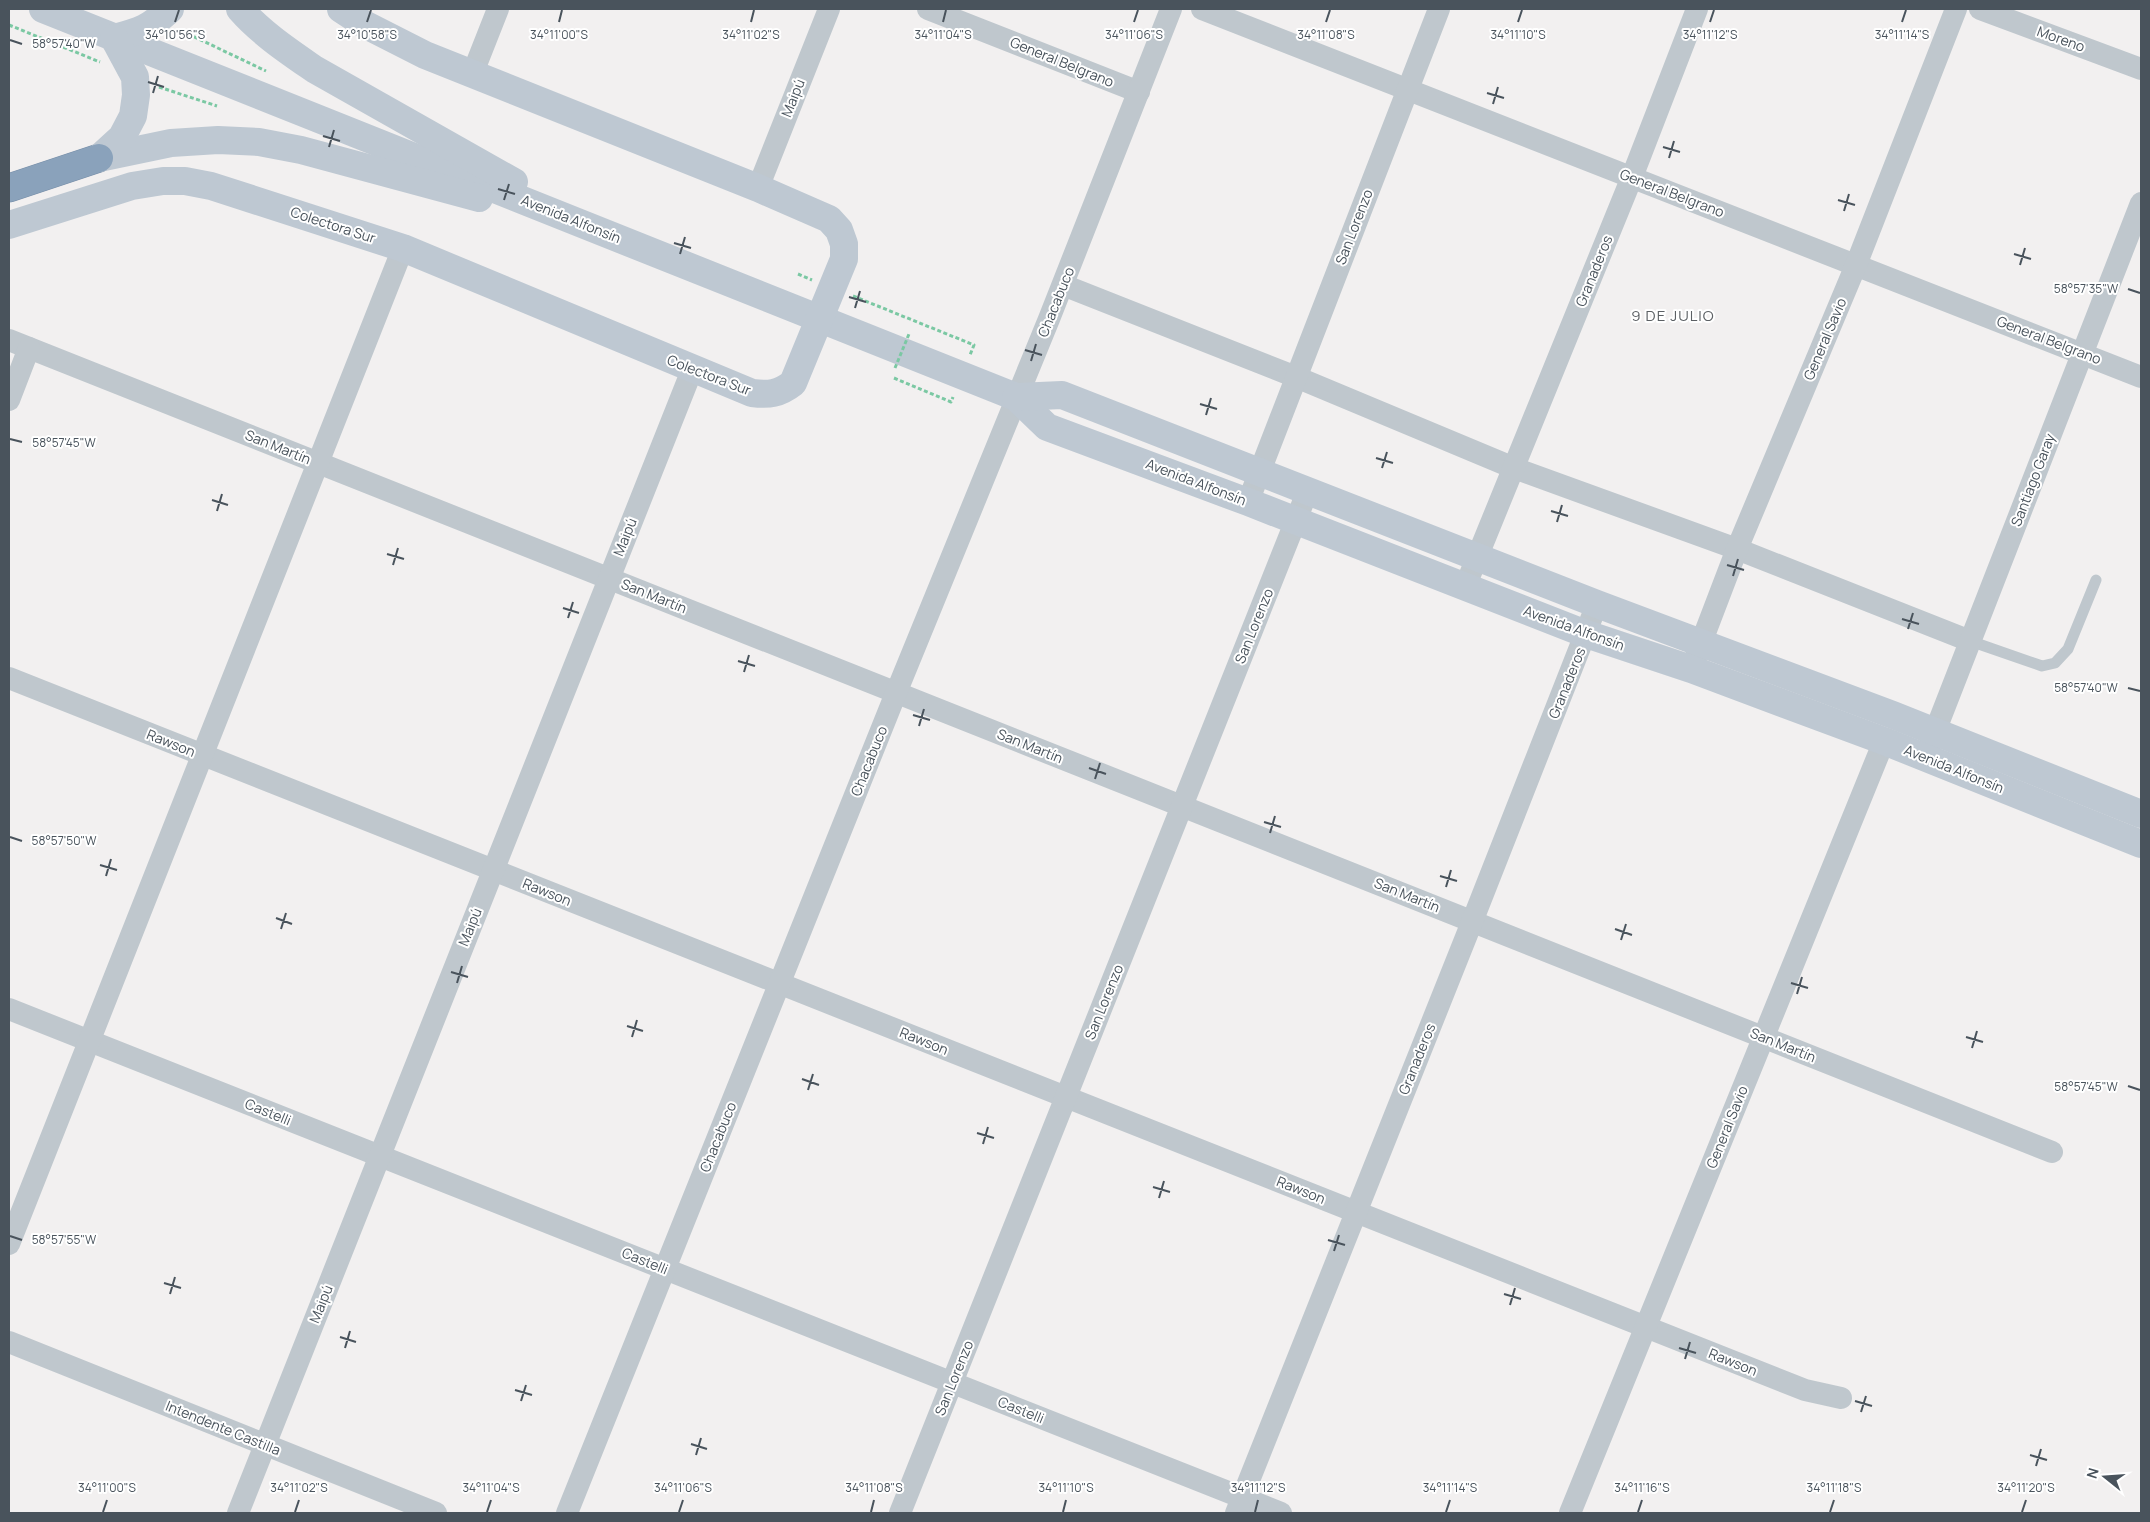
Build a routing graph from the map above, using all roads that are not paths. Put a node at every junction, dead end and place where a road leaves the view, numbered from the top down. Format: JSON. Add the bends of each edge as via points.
{"nodes":[{"id":1,"x":42,"y":9,"type":"edge"},
{"id":2,"x":170,"y":9,"type":"edge"},
{"id":3,"x":240,"y":9,"type":"edge"},
{"id":4,"x":341,"y":9,"type":"edge"},
{"id":5,"x":498,"y":9,"type":"edge"},
{"id":6,"x":829,"y":9,"type":"edge"},
{"id":7,"x":928,"y":9,"type":"edge"},
{"id":8,"x":1171,"y":9,"type":"edge"},
{"id":9,"x":1202,"y":9,"type":"edge"},
{"id":10,"x":1439,"y":9,"type":"edge"},
{"id":11,"x":1697,"y":9,"type":"edge"},
{"id":12,"x":1956,"y":9,"type":"edge"},
{"id":13,"x":1980,"y":9,"type":"edge"},
{"id":14,"x":114,"y":38,"type":"junction"},
{"id":15,"x":2141,"y":69,"type":"edge"},
{"id":16,"x":472,"y":75,"type":"junction"},
{"id":17,"x":1408,"y":89,"type":"junction"},
{"id":18,"x":1140,"y":92,"type":"junction"},
{"id":19,"x":99,"y":158,"type":"junction"},
{"id":20,"x":1632,"y":177,"type":"junction"},
{"id":21,"x":9,"y":188,"type":"edge"},
{"id":22,"x":758,"y":188,"type":"junction"},
{"id":23,"x":2141,"y":203,"type":"edge"},
{"id":24,"x":9,"y":225,"type":"edge"},
{"id":25,"x":596,"y":229,"type":"junction"},
{"id":26,"x":403,"y":248,"type":"junction"},
{"id":27,"x":1856,"y":265,"type":"junction"},
{"id":28,"x":1063,"y":285,"type":"junction"},
{"id":29,"x":821,"y":318,"type":"junction"},
{"id":30,"x":19,"y":344,"type":"edge"},
{"id":31,"x":2082,"y":354,"type":"junction"},
{"id":32,"x":692,"y":370,"type":"junction"},
{"id":33,"x":2141,"y":376,"type":"edge"},
{"id":34,"x":1296,"y":377,"type":"junction"},
{"id":35,"x":1016,"y":397,"type":"junction"},
{"id":36,"x":9,"y":400,"type":"edge"},
{"id":37,"x":318,"y":463,"type":"junction"},
{"id":38,"x":1514,"y":468,"type":"junction"},
{"id":39,"x":1260,"y":471,"type":"junction"},
{"id":40,"x":1308,"y":490,"type":"junction"},
{"id":41,"x":1248,"y":502,"type":"junction"},
{"id":42,"x":1296,"y":521,"type":"junction"},
{"id":43,"x":1737,"y":549,"type":"junction"},
{"id":44,"x":1478,"y":557,"type":"junction"},
{"id":45,"x":609,"y":578,"type":"junction"},
{"id":46,"x":2096,"y":580,"type":"dead end"},
{"id":47,"x":1465,"y":587,"type":"junction"},
{"id":48,"x":1597,"y":604,"type":"junction"},
{"id":49,"x":1586,"y":634,"type":"junction"},
{"id":50,"x":1970,"y":641,"type":"junction"},
{"id":51,"x":1701,"y":642,"type":"junction"},
{"id":52,"x":1691,"y":669,"type":"junction"},
{"id":53,"x":9,"y":678,"type":"edge"},
{"id":54,"x":896,"y":692,"type":"junction"},
{"id":55,"x":1935,"y":732,"type":"junction"},
{"id":56,"x":1884,"y":741,"type":"junction"},
{"id":57,"x":202,"y":755,"type":"junction"},
{"id":58,"x":1924,"y":757,"type":"junction"},
{"id":59,"x":1182,"y":806,"type":"junction"},
{"id":60,"x":2141,"y":814,"type":"edge"},
{"id":61,"x":2141,"y":844,"type":"edge"},
{"id":62,"x":493,"y":870,"type":"junction"},
{"id":63,"x":1472,"y":922,"type":"junction"},
{"id":64,"x":779,"y":984,"type":"junction"},
{"id":65,"x":9,"y":1009,"type":"edge"},
{"id":66,"x":1764,"y":1037,"type":"junction"},
{"id":67,"x":89,"y":1041,"type":"junction"},
{"id":68,"x":1066,"y":1097,"type":"junction"},
{"id":69,"x":2052,"y":1152,"type":"dead end"},
{"id":70,"x":380,"y":1156,"type":"junction"},
{"id":71,"x":1356,"y":1212,"type":"junction"},
{"id":72,"x":9,"y":1244,"type":"edge"},
{"id":73,"x":665,"y":1269,"type":"junction"},
{"id":74,"x":1645,"y":1327,"type":"junction"},
{"id":75,"x":9,"y":1342,"type":"edge"},
{"id":76,"x":952,"y":1383,"type":"junction"},
{"id":77,"x":1841,"y":1398,"type":"dead end"},
{"id":78,"x":265,"y":1445,"type":"junction"},
{"id":79,"x":1239,"y":1506,"type":"edge"},
{"id":80,"x":238,"y":1513,"type":"edge"},
{"id":81,"x":436,"y":1513,"type":"edge"},
{"id":82,"x":567,"y":1513,"type":"edge"},
{"id":83,"x":900,"y":1513,"type":"edge"},
{"id":84,"x":1281,"y":1513,"type":"edge"},
{"id":85,"x":1570,"y":1513,"type":"edge"}],
"edges":[{"from":1,"to":14,"type":"main road","name":"Avenida Alfonsín"},
{"from":2,"to":14,"type":"main road","via":[[154,24]]},
{"from":3,"to":25,"type":"main road","via":[[280,45],[314,69]]},
{"from":4,"to":16,"type":"main road","name":"Colectora Sur","via":[[425,55]]},
{"from":5,"to":16,"type":"street"},
{"from":6,"to":22,"type":"street","name":"Maipú"},
{"from":7,"to":18,"type":"street","name":"General Belgrano"},
{"from":8,"to":18,"type":"street","name":"Chacabuco"},
{"from":9,"to":17,"type":"street","name":"General Belgrano"},
{"from":10,"to":17,"type":"street","name":"San Lorenzo"},
{"from":11,"to":20,"type":"street","name":"Granaderos"},
{"from":12,"to":27,"type":"street","name":"General Savio"},
{"from":13,"to":15,"type":"street","name":"Moreno"},
{"from":14,"to":19,"type":"main road","via":[[135,77],[136,95],[133,116],[122,137]]},
{"from":14,"to":25,"type":"main road","name":"Avenida Alfonsín"},
{"from":16,"to":22,"type":"main road","name":"Colectora Sur"},
{"from":17,"to":20,"type":"street","name":"General Belgrano"},
{"from":17,"to":34,"type":"street","name":"San Lorenzo"},
{"from":18,"to":28,"type":"street","name":"Chacabuco"},
{"from":19,"to":21,"type":"highway"},
{"from":19,"to":25,"type":"main road","via":[[171,143],[259,142],[301,150]]},
{"from":20,"to":27,"type":"street","name":"General Belgrano"},
{"from":20,"to":38,"type":"street","name":"Granaderos"},
{"from":22,"to":29,"type":"main road","name":"Colectora Sur","via":[[829,219],[839,230],[844,244],[844,259]]},
{"from":23,"to":31,"type":"street","name":"Santiago Garay"},
{"from":24,"to":26,"type":"main road","name":"Colectora Sur","via":[[132,186],[163,180],[185,181],[211,186]]},
{"from":25,"to":29,"type":"main road","name":"Avenida Alfonsín"},
{"from":26,"to":32,"type":"main road","name":"Colectora Sur"},
{"from":26,"to":37,"type":"street"},
{"from":27,"to":31,"type":"street","name":"General Belgrano"},
{"from":27,"to":43,"type":"street","name":"General Savio"},
{"from":28,"to":34,"type":"street"},
{"from":28,"to":35,"type":"street","name":"Chacabuco"},
{"from":29,"to":32,"type":"main road","name":"Colectora Sur","via":[[793,383],[782,391],[769,395],[752,393]]},
{"from":29,"to":35,"type":"main road","name":"Avenida Alfonsín"},
{"from":30,"to":36,"type":"street"},
{"from":30,"to":37,"type":"street","name":"San Martín"},
{"from":31,"to":33,"type":"street","name":"General Belgrano"},
{"from":31,"to":50,"type":"street","name":"Santiago Garay"},
{"from":32,"to":45,"type":"street","name":"Maipú"},
{"from":34,"to":38,"type":"street"},
{"from":34,"to":39,"type":"street","name":"San Lorenzo"},
{"from":35,"to":39,"type":"main road","name":"Avenida Alfonsín","via":[[1062,395]]},
{"from":35,"to":41,"type":"main road","name":"Avenida Alfonsín","via":[[1047,427]]},
{"from":35,"to":54,"type":"street","name":"Chacabuco"},
{"from":37,"to":45,"type":"street","name":"San Martín"},
{"from":37,"to":57,"type":"street"},
{"from":38,"to":43,"type":"street"},
{"from":38,"to":44,"type":"street","name":"Granaderos"},
{"from":39,"to":40,"type":"main road","name":"Avenida Alfonsín"},
{"from":39,"to":41,"type":"street","name":"San Lorenzo"},
{"from":40,"to":42,"type":"street","name":"San Lorenzo"},
{"from":40,"to":44,"type":"main road","name":"Avenida Alfonsín"},
{"from":41,"to":42,"type":"main road","name":"Avenida Alfonsín"},
{"from":42,"to":47,"type":"main road","name":"Avenida Alfonsín"},
{"from":42,"to":59,"type":"street","name":"San Lorenzo"},
{"from":43,"to":50,"type":"street"},
{"from":43,"to":51,"type":"street","name":"General Savio"},
{"from":44,"to":47,"type":"street","name":"Granaderos"},
{"from":44,"to":48,"type":"main road","name":"Avenida Alfonsín"},
{"from":45,"to":54,"type":"street","name":"San Martín"},
{"from":45,"to":62,"type":"street","name":"Maipú"},
{"from":46,"to":50,"type":"lane","via":[[2068,649],[2055,663],[2042,666]]},
{"from":47,"to":49,"type":"main road","name":"Avenida Alfonsín"},
{"from":48,"to":49,"type":"street","name":"Granaderos"},
{"from":48,"to":51,"type":"main road","name":"Avenida Alfonsín"},
{"from":49,"to":52,"type":"main road","name":"Avenida Alfonsín"},
{"from":49,"to":63,"type":"street","name":"Granaderos"},
{"from":50,"to":55,"type":"street","name":"Santiago Garay"},
{"from":51,"to":52,"type":"street","name":"General Savio"},
{"from":51,"to":55,"type":"main road","name":"Avenida Alfonsín"},
{"from":52,"to":56,"type":"main road","name":"Avenida Alfonsín"},
{"from":53,"to":57,"type":"street","name":"Rawson"},
{"from":54,"to":59,"type":"street","name":"San Martín"},
{"from":54,"to":64,"type":"street","name":"Chacabuco"},
{"from":55,"to":58,"type":"street","name":"Santiago Garay"},
{"from":55,"to":60,"type":"main road","name":"Avenida Alfonsín"},
{"from":56,"to":58,"type":"main road","name":"Avenida Alfonsín"},
{"from":56,"to":66,"type":"street","name":"General Savio"},
{"from":57,"to":62,"type":"street","name":"Rawson"},
{"from":57,"to":67,"type":"street"},
{"from":58,"to":61,"type":"main road","name":"Avenida Alfonsín"},
{"from":59,"to":63,"type":"street","name":"San Martín"},
{"from":59,"to":68,"type":"street","name":"San Lorenzo"},
{"from":62,"to":64,"type":"street","name":"Rawson"},
{"from":62,"to":70,"type":"street","name":"Maipú"},
{"from":63,"to":66,"type":"street","name":"San Martín"},
{"from":63,"to":71,"type":"street","name":"Granaderos"},
{"from":64,"to":68,"type":"street","name":"Rawson"},
{"from":64,"to":73,"type":"street","name":"Chacabuco"},
{"from":65,"to":67,"type":"street","name":"Castelli"},
{"from":66,"to":69,"type":"street","name":"San Martín"},
{"from":66,"to":74,"type":"street","name":"General Savio"},
{"from":67,"to":70,"type":"street","name":"Castelli"},
{"from":67,"to":72,"type":"street"},
{"from":68,"to":71,"type":"street","name":"Rawson"},
{"from":68,"to":76,"type":"street","name":"San Lorenzo"},
{"from":70,"to":73,"type":"street","name":"Castelli"},
{"from":70,"to":78,"type":"street","name":"Maipú"},
{"from":71,"to":74,"type":"street","name":"Rawson"},
{"from":71,"to":79,"type":"street","name":"Granaderos"},
{"from":73,"to":76,"type":"street","name":"Castelli"},
{"from":73,"to":82,"type":"street","name":"Chacabuco"},
{"from":74,"to":77,"type":"street","name":"Rawson","via":[[1804,1390]]},
{"from":74,"to":85,"type":"street","name":"General Savio"},
{"from":75,"to":78,"type":"street","name":"Intendente Castilla"},
{"from":76,"to":79,"type":"street","name":"Castelli"},
{"from":76,"to":83,"type":"street","name":"San Lorenzo"},
{"from":78,"to":80,"type":"street","name":"Maipú"},
{"from":78,"to":81,"type":"street","name":"Intendente Castilla"},
{"from":79,"to":84,"type":"street","name":"Castelli"}]}
